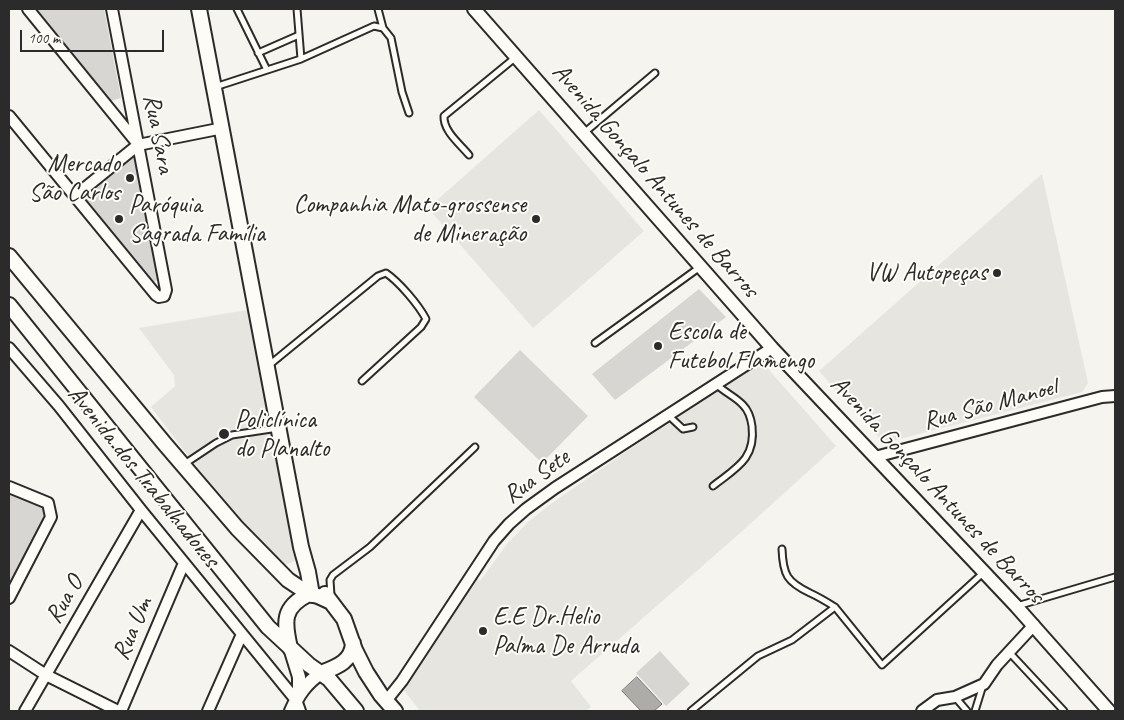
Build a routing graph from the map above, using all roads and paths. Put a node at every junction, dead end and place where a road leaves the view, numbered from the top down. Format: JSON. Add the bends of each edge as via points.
{"nodes":[{"id":1,"x":28,"y":9,"type":"edge"},
{"id":2,"x":112,"y":9,"type":"edge"},
{"id":3,"x":199,"y":9,"type":"edge"},
{"id":4,"x":237,"y":9,"type":"edge"},
{"id":5,"x":297,"y":9,"type":"edge"},
{"id":6,"x":378,"y":9,"type":"edge"},
{"id":7,"x":474,"y":9,"type":"edge"},
{"id":8,"x":383,"y":28,"type":"junction"},
{"id":9,"x":299,"y":35,"type":"junction"},
{"id":10,"x":258,"y":53,"type":"junction"},
{"id":11,"x":516,"y":56,"type":"junction"},
{"id":12,"x":301,"y":59,"type":"junction"},
{"id":13,"x":267,"y":70,"type":"junction"},
{"id":14,"x":655,"y":73,"type":"dead end"},
{"id":15,"x":214,"y":87,"type":"junction"},
{"id":16,"x":409,"y":113,"type":"dead end"},
{"id":17,"x":10,"y":119,"type":"edge"},
{"id":18,"x":223,"y":128,"type":"junction"},
{"id":19,"x":584,"y":134,"type":"junction"},
{"id":20,"x":138,"y":145,"type":"junction"},
{"id":21,"x":470,"y":155,"type":"dead end"},
{"id":22,"x":75,"y":196,"type":"junction"},
{"id":23,"x":9,"y":256,"type":"edge"},
{"id":24,"x":700,"y":266,"type":"junction"},
{"id":25,"x":9,"y":305,"type":"edge"},
{"id":26,"x":595,"y":343,"type":"dead end"},
{"id":27,"x":9,"y":348,"type":"edge"},
{"id":28,"x":772,"y":348,"type":"junction"},
{"id":29,"x":267,"y":366,"type":"junction"},
{"id":30,"x":362,"y":381,"type":"dead end"},
{"id":31,"x":716,"y":384,"type":"junction"},
{"id":32,"x":1115,"y":396,"type":"edge"},
{"id":33,"x":668,"y":415,"type":"junction"},
{"id":34,"x":693,"y":427,"type":"dead end"},
{"id":35,"x":279,"y":428,"type":"junction"},
{"id":36,"x":475,"y":448,"type":"dead end"},
{"id":37,"x":875,"y":457,"type":"junction"},
{"id":38,"x":183,"y":465,"type":"junction"},
{"id":39,"x":713,"y":486,"type":"dead end"},
{"id":40,"x":9,"y":487,"type":"edge"},
{"id":41,"x":141,"y":510,"type":"junction"},
{"id":42,"x":301,"y":547,"type":"junction"},
{"id":43,"x":782,"y":549,"type":"dead end"},
{"id":44,"x":184,"y":563,"type":"junction"},
{"id":45,"x":984,"y":572,"type":"junction"},
{"id":46,"x":1115,"y":577,"type":"edge"},
{"id":47,"x":310,"y":594,"type":"junction"},
{"id":48,"x":9,"y":598,"type":"edge"},
{"id":49,"x":331,"y":602,"type":"junction"},
{"id":50,"x":1016,"y":606,"type":"junction"},
{"id":51,"x":835,"y":607,"type":"junction"},
{"id":52,"x":1034,"y":625,"type":"junction"},
{"id":53,"x":242,"y":634,"type":"junction"},
{"id":54,"x":353,"y":643,"type":"junction"},
{"id":55,"x":290,"y":648,"type":"junction"},
{"id":56,"x":9,"y":651,"type":"edge"},
{"id":57,"x":1008,"y":652,"type":"junction"},
{"id":58,"x":321,"y":673,"type":"junction"},
{"id":59,"x":46,"y":675,"type":"junction"},
{"id":60,"x":984,"y":684,"type":"junction"},
{"id":61,"x":955,"y":697,"type":"junction"},
{"id":62,"x":297,"y":704,"type":"edge"},
{"id":63,"x":391,"y":706,"type":"edge"},
{"id":64,"x":25,"y":711,"type":"edge"},
{"id":65,"x":120,"y":711,"type":"edge"},
{"id":66,"x":208,"y":711,"type":"edge"},
{"id":67,"x":356,"y":711,"type":"edge"},
{"id":68,"x":692,"y":711,"type":"edge"},
{"id":69,"x":922,"y":711,"type":"edge"},
{"id":70,"x":968,"y":711,"type":"edge"},
{"id":71,"x":975,"y":711,"type":"edge"},
{"id":72,"x":1064,"y":711,"type":"edge"},
{"id":73,"x":1108,"y":711,"type":"edge"}],
"edges":[{"from":1,"to":20,"type":"street"},
{"from":2,"to":20,"type":"street","name":"Rua Sara"},
{"from":3,"to":15,"type":"main road"},
{"from":4,"to":10,"type":"lane"},
{"from":5,"to":9,"type":"lane"},
{"from":6,"to":8,"type":"lane"},
{"from":7,"to":11,"type":"street","name":"Avenida Gonçalo Antunes de Barros"},
{"from":8,"to":12,"type":"lane","via":[[366,28]]},
{"from":8,"to":16,"type":"lane","via":[[391,38]]},
{"from":9,"to":10,"type":"lane"},
{"from":9,"to":12,"type":"lane"},
{"from":10,"to":13,"type":"lane"},
{"from":11,"to":19,"type":"street","name":"Avenida Gonçalo Antunes de Barros"},
{"from":11,"to":21,"type":"lane","via":[[444,116],[447,128]]},
{"from":12,"to":13,"type":"lane"},
{"from":13,"to":15,"type":"lane"},
{"from":14,"to":19,"type":"lane"},
{"from":15,"to":18,"type":"main road"},
{"from":17,"to":22,"type":"street"},
{"from":18,"to":20,"type":"street"},
{"from":18,"to":29,"type":"main road"},
{"from":19,"to":24,"type":"street","name":"Avenida Gonçalo Antunes de Barros"},
{"from":20,"to":22,"type":"street"},
{"from":20,"to":22,"type":"street","name":"Rua Sara","via":[[166,290],[164,296],[156,295]]},
{"from":23,"to":38,"type":"main road"},
{"from":24,"to":26,"type":"lane"},
{"from":24,"to":28,"type":"street","name":"Avenida Gonçalo Antunes de Barros"},
{"from":25,"to":55,"type":"main road","via":[[268,627]]},
{"from":27,"to":41,"type":"street","name":"Avenida dos Trabalhadores"},
{"from":28,"to":31,"type":"street","name":"Rua Sete"},
{"from":28,"to":37,"type":"street","name":"Avenida Gonçalo Antunes de Barros"},
{"from":29,"to":30,"type":"lane","via":[[378,276],[386,273],[426,318],[422,327]]},
{"from":29,"to":35,"type":"main road"},
{"from":31,"to":33,"type":"street","name":"Rua Sete"},
{"from":31,"to":39,"type":"lane","via":[[743,405],[754,437],[743,463]]},
{"from":32,"to":37,"type":"street","name":"Rua São Manoel"},
{"from":33,"to":34,"type":"lane","via":[[679,427]]},
{"from":33,"to":63,"type":"street","name":"Rua Sete","via":[[555,488],[508,524],[479,562],[402,681]]},
{"from":35,"to":38,"type":"lane","via":[[232,436]]},
{"from":35,"to":42,"type":"main road"},
{"from":36,"to":49,"type":"lane","via":[[370,547],[333,575],[330,580]]},
{"from":37,"to":45,"type":"street","name":"Avenida Gonçalo Antunes de Barros"},
{"from":38,"to":47,"type":"main road","via":[[271,564]]},
{"from":40,"to":48,"type":"street","via":[[48,503],[51,517]]},
{"from":41,"to":44,"type":"street","name":"Avenida dos Trabalhadores"},
{"from":41,"to":59,"type":"street","name":"Rua O"},
{"from":42,"to":47,"type":"main road"},
{"from":42,"to":49,"type":"main road","via":[[318,584]]},
{"from":43,"to":51,"type":"lane","via":[[788,578],[801,589]]},
{"from":44,"to":53,"type":"street","name":"Avenida dos Trabalhadores"},
{"from":44,"to":65,"type":"street","name":"Rua Um"},
{"from":45,"to":50,"type":"street","name":"Avenida Gonçalo Antunes de Barros"},
{"from":45,"to":51,"type":"lane","via":[[882,665]]},
{"from":46,"to":50,"type":"lane"},
{"from":47,"to":49,"type":"main road"},
{"from":47,"to":55,"type":"main road","via":[[294,603],[288,612]]},
{"from":49,"to":54,"type":"main road","via":[[344,619]]},
{"from":50,"to":52,"type":"street","name":"Avenida Gonçalo Antunes de Barros"},
{"from":51,"to":68,"type":"lane","via":[[792,640],[758,656]]},
{"from":52,"to":57,"type":"street"},
{"from":52,"to":73,"type":"street","name":"Avenida Gonçalo Antunes de Barros"},
{"from":53,"to":62,"type":"street","name":"Avenida dos Trabalhadores"},
{"from":53,"to":66,"type":"street"},
{"from":54,"to":58,"type":"main road","via":[[346,660]]},
{"from":54,"to":63,"type":"main road","via":[[363,668]]},
{"from":55,"to":58,"type":"main road"},
{"from":55,"to":62,"type":"street","via":[[299,677]]},
{"from":56,"to":59,"type":"street"},
{"from":57,"to":60,"type":"street"},
{"from":57,"to":72,"type":"lane"},
{"from":58,"to":62,"type":"street","via":[[310,681]]},
{"from":58,"to":67,"type":"main road"},
{"from":59,"to":64,"type":"street","name":"Rua O"},
{"from":59,"to":65,"type":"street"},
{"from":60,"to":61,"type":"street"},
{"from":60,"to":71,"type":"lane"},
{"from":61,"to":69,"type":"street","via":[[937,700]]},
{"from":61,"to":70,"type":"lane"}]}
